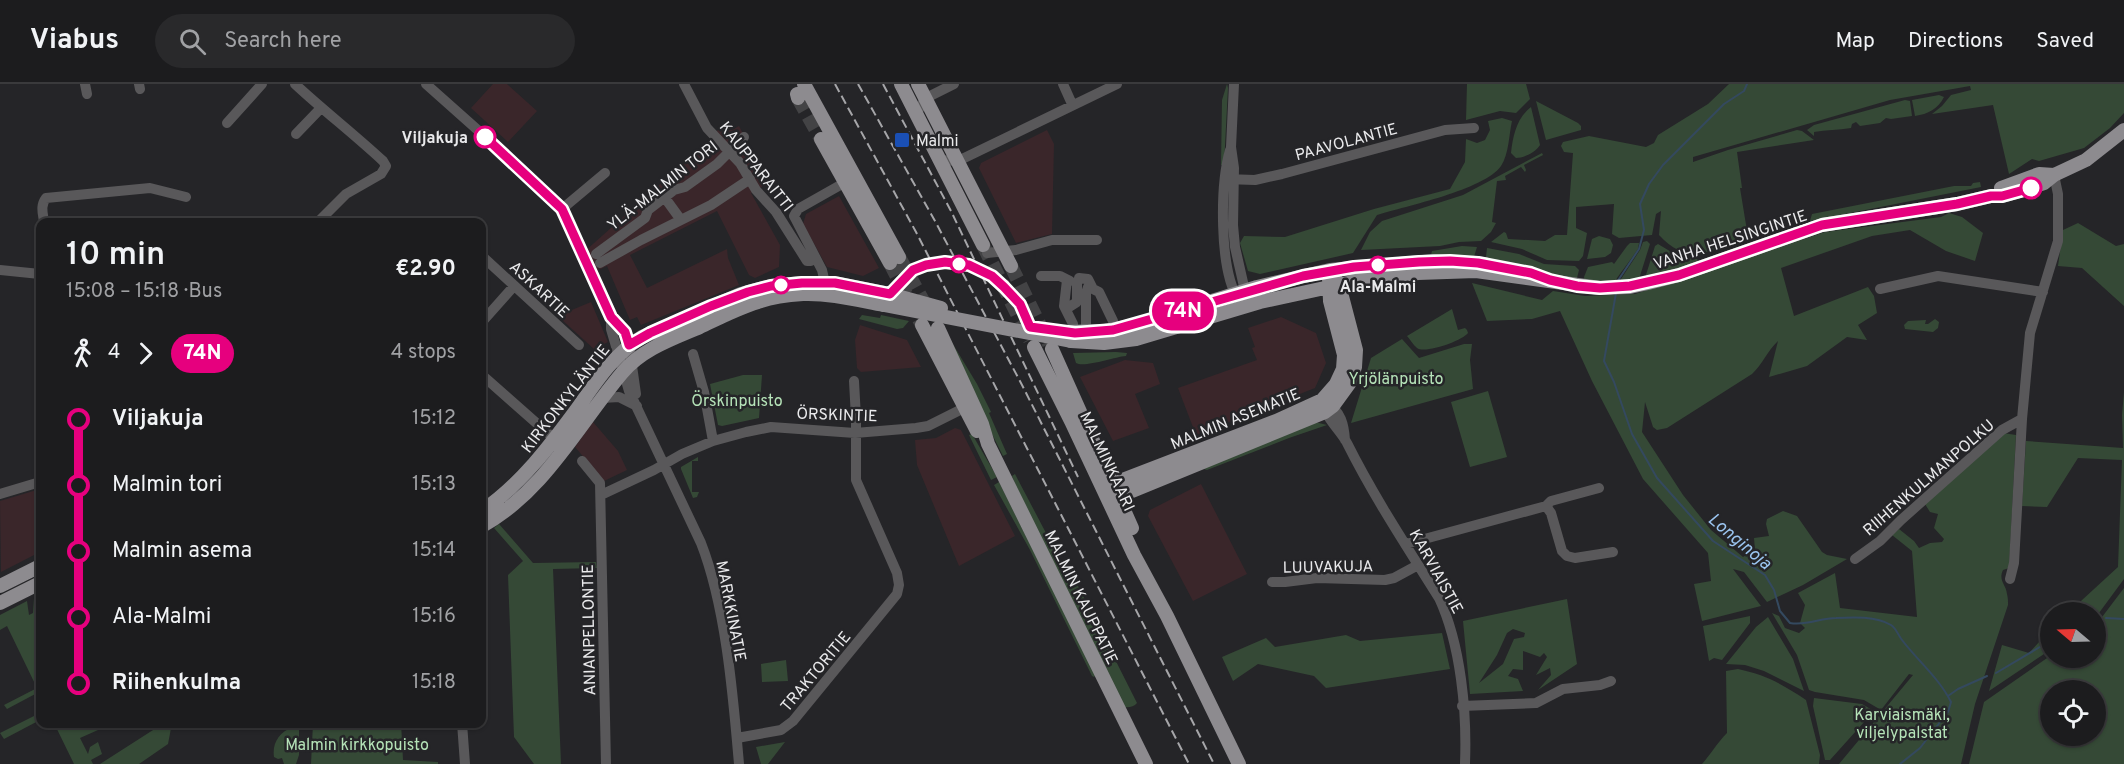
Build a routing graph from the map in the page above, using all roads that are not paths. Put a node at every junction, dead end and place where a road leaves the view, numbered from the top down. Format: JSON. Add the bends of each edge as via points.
{"nodes":[{"id":1,"x":262,"y":84,"type":"edge"},
{"id":2,"x":295,"y":84,"type":"edge"},
{"id":3,"x":684,"y":84,"type":"edge"},
{"id":4,"x":901,"y":84,"type":"edge"},
{"id":5,"x":918,"y":84,"type":"edge"},
{"id":6,"x":954,"y":84,"type":"edge"},
{"id":7,"x":1063,"y":84,"type":"edge"},
{"id":8,"x":1117,"y":84,"type":"edge"},
{"id":9,"x":1234,"y":84,"type":"edge"},
{"id":10,"x":431,"y":85,"type":"edge"},
{"id":11,"x":800,"y":92,"type":"edge"},
{"id":12,"x":926,"y":98,"type":"junction"},
{"id":13,"x":1072,"y":104,"type":"junction"},
{"id":14,"x":321,"y":108,"type":"junction"},
{"id":15,"x":916,"y":114,"type":"junction"},
{"id":16,"x":227,"y":123,"type":"dead end"},
{"id":17,"x":1474,"y":128,"type":"dead end"},
{"id":18,"x":2124,"y":129,"type":"edge"},
{"id":19,"x":296,"y":134,"type":"dead end"},
{"id":20,"x":744,"y":137,"type":"dead end"},
{"id":21,"x":821,"y":139,"type":"tunnel mouth"},
{"id":22,"x":729,"y":152,"type":"junction"},
{"id":23,"x":940,"y":160,"type":"junction"},
{"id":24,"x":958,"y":161,"type":"junction"},
{"id":25,"x":605,"y":173,"type":"dead end"},
{"id":26,"x":2054,"y":175,"type":"junction"},
{"id":27,"x":1229,"y":179,"type":"junction"},
{"id":28,"x":750,"y":180,"type":"junction"},
{"id":29,"x":850,"y":180,"type":"junction"},
{"id":30,"x":186,"y":197,"type":"dead end"},
{"id":31,"x":665,"y":198,"type":"junction"},
{"id":32,"x":562,"y":209,"type":"junction"},
{"id":33,"x":43,"y":218,"type":"edge"},
{"id":34,"x":322,"y":218,"type":"edge"},
{"id":35,"x":681,"y":220,"type":"junction"},
{"id":36,"x":1096,"y":240,"type":"dead end"},
{"id":37,"x":985,"y":249,"type":"joint"},
{"id":38,"x":1003,"y":251,"type":"junction"},
{"id":39,"x":486,"y":260,"type":"edge"},
{"id":40,"x":894,"y":260,"type":"tunnel mouth"},
{"id":41,"x":811,"y":261,"type":"dead end"},
{"id":42,"x":1011,"y":266,"type":"tunnel mouth"},
{"id":43,"x":0,"y":270,"type":"edge"},
{"id":44,"x":1330,"y":270,"type":"junction"},
{"id":45,"x":36,"y":274,"type":"edge"},
{"id":46,"x":1041,"y":276,"type":"dead end"},
{"id":47,"x":1550,"y":280,"type":"junction"},
{"id":48,"x":825,"y":283,"type":"junction"},
{"id":49,"x":1079,"y":284,"type":"junction"},
{"id":50,"x":514,"y":286,"type":"junction"},
{"id":51,"x":1333,"y":286,"type":"junction"},
{"id":52,"x":1880,"y":289,"type":"dead end"},
{"id":53,"x":2043,"y":292,"type":"junction"},
{"id":54,"x":1240,"y":293,"type":"junction"},
{"id":55,"x":872,"y":297,"type":"junction"},
{"id":56,"x":1243,"y":307,"type":"junction"},
{"id":57,"x":1114,"y":315,"type":"dead end"},
{"id":58,"x":486,"y":318,"type":"edge"},
{"id":59,"x":922,"y":325,"type":"tunnel mouth"},
{"id":60,"x":1086,"y":325,"type":"dead end"},
{"id":61,"x":938,"y":328,"type":"tunnel mouth"},
{"id":62,"x":1070,"y":333,"type":"junction"},
{"id":63,"x":579,"y":345,"type":"dead end"},
{"id":64,"x":1034,"y":346,"type":"tunnel mouth"},
{"id":65,"x":1052,"y":349,"type":"tunnel mouth"},
{"id":66,"x":623,"y":350,"type":"junction"},
{"id":67,"x":693,"y":354,"type":"dead end"},
{"id":68,"x":627,"y":368,"type":"junction"},
{"id":69,"x":486,"y":379,"type":"edge"},
{"id":70,"x":854,"y":381,"type":"dead end"},
{"id":71,"x":602,"y":398,"type":"junction"},
{"id":72,"x":637,"y":406,"type":"junction"},
{"id":73,"x":968,"y":406,"type":"junction"},
{"id":74,"x":1327,"y":406,"type":"junction"},
{"id":75,"x":2022,"y":419,"type":"junction"},
{"id":76,"x":855,"y":433,"type":"junction"},
{"id":77,"x":713,"y":441,"type":"junction"},
{"id":78,"x":559,"y":443,"type":"junction"},
{"id":79,"x":582,"y":461,"type":"dead end"},
{"id":80,"x":663,"y":465,"type":"junction"},
{"id":81,"x":36,"y":483,"type":"edge"},
{"id":82,"x":1599,"y":488,"type":"dead end"},
{"id":83,"x":1113,"y":492,"type":"junction"},
{"id":84,"x":0,"y":494,"type":"edge"},
{"id":85,"x":601,"y":495,"type":"junction"},
{"id":86,"x":1546,"y":506,"type":"junction"},
{"id":87,"x":486,"y":508,"type":"edge"},
{"id":88,"x":486,"y":523,"type":"edge"},
{"id":89,"x":1406,"y":544,"type":"junction"},
{"id":90,"x":1613,"y":552,"type":"dead end"},
{"id":91,"x":1855,"y":559,"type":"dead end"},
{"id":92,"x":1418,"y":565,"type":"junction"},
{"id":93,"x":36,"y":568,"type":"edge"},
{"id":94,"x":2010,"y":579,"type":"dead end"},
{"id":95,"x":1272,"y":582,"type":"dead end"},
{"id":96,"x":36,"y":585,"type":"edge"},
{"id":97,"x":0,"y":586,"type":"edge"},
{"id":98,"x":0,"y":603,"type":"edge"},
{"id":99,"x":1611,"y":681,"type":"dead end"},
{"id":100,"x":1462,"y":706,"type":"junction"},
{"id":101,"x":462,"y":728,"type":"edge"},
{"id":102,"x":737,"y":738,"type":"junction"},
{"id":103,"x":465,"y":764,"type":"edge"},
{"id":104,"x":606,"y":764,"type":"edge"},
{"id":105,"x":740,"y":764,"type":"edge"},
{"id":106,"x":1146,"y":764,"type":"edge"},
{"id":107,"x":1239,"y":764,"type":"edge"},
{"id":108,"x":1465,"y":764,"type":"edge"}],
"edges":[{"from":1,"to":16,"type":"street"},
{"from":2,"to":14,"type":"street"},
{"from":3,"to":22,"type":"street","name":"KAUPPARAITTI","via":[[707,128]]},
{"from":4,"to":15,"type":"main road"},
{"from":5,"to":12,"type":"main road"},
{"from":6,"to":12,"type":"street"},
{"from":7,"to":13,"type":"street"},
{"from":8,"to":13,"type":"street"},
{"from":9,"to":27,"type":"street","via":[[1231,147],[1225,168]]},
{"from":10,"to":32,"type":"street"},
{"from":11,"to":29,"type":"main road"},
{"from":12,"to":15,"type":"street"},
{"from":12,"to":24,"type":"main road"},
{"from":13,"to":24,"type":"street"},
{"from":14,"to":19,"type":"street"},
{"from":14,"to":34,"type":"street","via":[[386,166],[381,174],[346,194]]},
{"from":15,"to":23,"type":"main road"},
{"from":17,"to":27,"type":"street","name":"PAAVOLANTIE","via":[[1445,130],[1276,176]]},
{"from":18,"to":26,"type":"main road","name":"VANHA HELSINGINTIE","via":[[2097,153]]},
{"from":20,"to":22,"type":"street","name":"YLÄ-MALMIN TORI"},
{"from":21,"to":29,"type":"main road"},
{"from":22,"to":28,"type":"street","name":"KAUPPARAITTI"},
{"from":22,"to":31,"type":"street","name":"YLÄ-MALMIN TORI","via":[[693,182]]},
{"from":23,"to":24,"type":"street"},
{"from":23,"to":37,"type":"main road"},
{"from":24,"to":38,"type":"main road"},
{"from":25,"to":32,"type":"street"},
{"from":26,"to":47,"type":"main road","name":"VANHA HELSINGINTIE","via":[[2039,174],[2000,188],[1991,196],[1950,205],[1822,225],[1648,283],[1600,288]]},
{"from":26,"to":53,"type":"street","via":[[2058,241]]},
{"from":27,"to":54,"type":"street","via":[[1223,230],[1225,250]]},
{"from":28,"to":35,"type":"street","name":"YLÄ-MALMIN TORI","via":[[713,209]]},
{"from":28,"to":41,"type":"street","name":"KAUPPARAITTI","via":[[807,261]]},
{"from":29,"to":40,"type":"main road"},
{"from":29,"to":48,"type":"street","via":[[798,209],[794,216]]},
{"from":30,"to":33,"type":"street","via":[[150,188],[46,198]]},
{"from":31,"to":35,"type":"street"},
{"from":31,"to":35,"type":"street","name":"YLÄ-MALMIN TORI","via":[[598,259]]},
{"from":32,"to":66,"type":"street","via":[[611,317],[625,332]]},
{"from":36,"to":38,"type":"street","via":[[1052,240]]},
{"from":37,"to":38,"type":"street"},
{"from":38,"to":42,"type":"main road"},
{"from":39,"to":50,"type":"street","name":"ASKARTIE"},
{"from":43,"to":45,"type":"street"},
{"from":44,"to":47,"type":"main road","name":"VANHA HELSINGINTIE","via":[[1450,261],[1531,273]]},
{"from":44,"to":51,"type":"main road","name":"MALMIN ASEMATIE"},
{"from":44,"to":54,"type":"main road","name":"VANHA HELSINGINTIE"},
{"from":46,"to":49,"type":"street","via":[[1060,276]]},
{"from":47,"to":51,"type":"main road","name":"VANHA HELSINGINTIE","via":[[1476,271]]},
{"from":48,"to":55,"type":"main road","name":"KIRKONKYLÄNTIE"},
{"from":48,"to":66,"type":"main road","name":"KIRKONKYLÄNTIE","via":[[771,286],[748,292],[650,333]]},
{"from":49,"to":57,"type":"street","via":[[1099,292]]},
{"from":49,"to":60,"type":"street","via":[[1086,293]]},
{"from":49,"to":62,"type":"street","via":[[1064,306]]},
{"from":50,"to":58,"type":"street"},
{"from":50,"to":63,"type":"street","name":"ASKARTIE"},
{"from":51,"to":56,"type":"main road","name":"VANHA HELSINGINTIE"},
{"from":51,"to":74,"type":"main road","name":"MALMIN ASEMATIE","via":[[1330,301],[1344,355],[1343,369]]},
{"from":52,"to":53,"type":"street","via":[[1938,276]]},
{"from":53,"to":75,"type":"street","via":[[2030,333]]},
{"from":54,"to":56,"type":"street"},
{"from":54,"to":62,"type":"main road","name":"VANHA HELSINGINTIE","via":[[1113,330]]},
{"from":55,"to":62,"type":"main road","name":"KIRKONKYLÄNTIE","bridge":true},
{"from":55,"to":68,"type":"main road","name":"KIRKONKYLÄNTIE","via":[[803,294],[760,301],[647,351]]},
{"from":56,"to":62,"type":"main road","name":"VANHA HELSINGINTIE","via":[[1136,339],[1104,343]]},
{"from":59,"to":73,"type":"main road","name":"MALMIN KAUPPATIE"},
{"from":61,"to":73,"type":"main road","name":"MALMIN KAUPPATIE"},
{"from":64,"to":83,"type":"main road","name":"MALMINKAARI"},
{"from":65,"to":83,"type":"main road","name":"MALMINKAARI"},
{"from":66,"to":68,"type":"street","name":"MARKKINATIE"},
{"from":66,"to":78,"type":"main road","name":"KIRKONKYLÄNTIE"},
{"from":67,"to":77,"type":"street"},
{"from":68,"to":71,"type":"main road","name":"KIRKONKYLÄNTIE"},
{"from":68,"to":72,"type":"street","name":"MARKKINATIE","via":[[629,391]]},
{"from":69,"to":78,"type":"street"},
{"from":70,"to":76,"type":"street"},
{"from":71,"to":72,"type":"street","name":"KIRKONKYLÄNTIE","via":[[619,397]]},
{"from":71,"to":78,"type":"main road","name":"KIRKONKYLÄNTIE"},
{"from":72,"to":80,"type":"street","name":"MARKKINATIE"},
{"from":73,"to":76,"type":"street","name":"ÖRSKINTIE","via":[[928,426]]},
{"from":73,"to":106,"type":"main road","name":"MALMIN KAUPPATIE"},
{"from":74,"to":83,"type":"main road","name":"MALMIN ASEMATIE","via":[[1296,425]]},
{"from":74,"to":89,"type":"street","name":"KARVIAISTIE","via":[[1344,426],[1345,441],[1364,478]]},
{"from":75,"to":91,"type":"street","name":"RIIHENKULMANPOLKU","via":[[2002,430]]},
{"from":75,"to":94,"type":"street"},
{"from":76,"to":77,"type":"street","name":"ÖRSKINTIE","via":[[771,427]]},
{"from":76,"to":102,"type":"street","name":"TRAKTORITIE","via":[[856,480],[897,573],[897,594],[793,722],[781,730]]},
{"from":77,"to":80,"type":"street","name":"ÖRSKINTIE"},
{"from":78,"to":87,"type":"main road","name":"KIRKONKYLÄNTIE"},
{"from":78,"to":88,"type":"main road","name":"KIRKONKYLÄNTIE","via":[[552,464],[530,489]]},
{"from":79,"to":85,"type":"street","via":[[600,483]]},
{"from":80,"to":85,"type":"street","name":"ÖRSKINTIE"},
{"from":80,"to":102,"type":"street","name":"MARKKINATIE","via":[[708,563],[719,608]]},
{"from":81,"to":84,"type":"street"},
{"from":82,"to":86,"type":"street","via":[[1551,501]]},
{"from":83,"to":107,"type":"main road","name":"MALMINKAARI","via":[[1142,552],[1153,589]]},
{"from":85,"to":104,"type":"street","name":"ANIANPELLONTIE"},
{"from":86,"to":89,"type":"street"},
{"from":86,"to":90,"type":"street","via":[[1560,548],[1567,556]]},
{"from":89,"to":92,"type":"street","name":"KARVIAISTIE"},
{"from":92,"to":95,"type":"street","name":"LUUVAKUJA","via":[[1385,580],[1317,578]]},
{"from":92,"to":100,"type":"street","name":"KARVIAISTIE","via":[[1450,624]]},
{"from":93,"to":97,"type":"main road"},
{"from":96,"to":98,"type":"main road"},
{"from":99,"to":100,"type":"street","via":[[1563,689],[1536,704]]},
{"from":100,"to":108,"type":"street","name":"KARVIAISTIE"},
{"from":101,"to":103,"type":"street"},
{"from":102,"to":105,"type":"street","name":"MARKKINATIE"}]}
